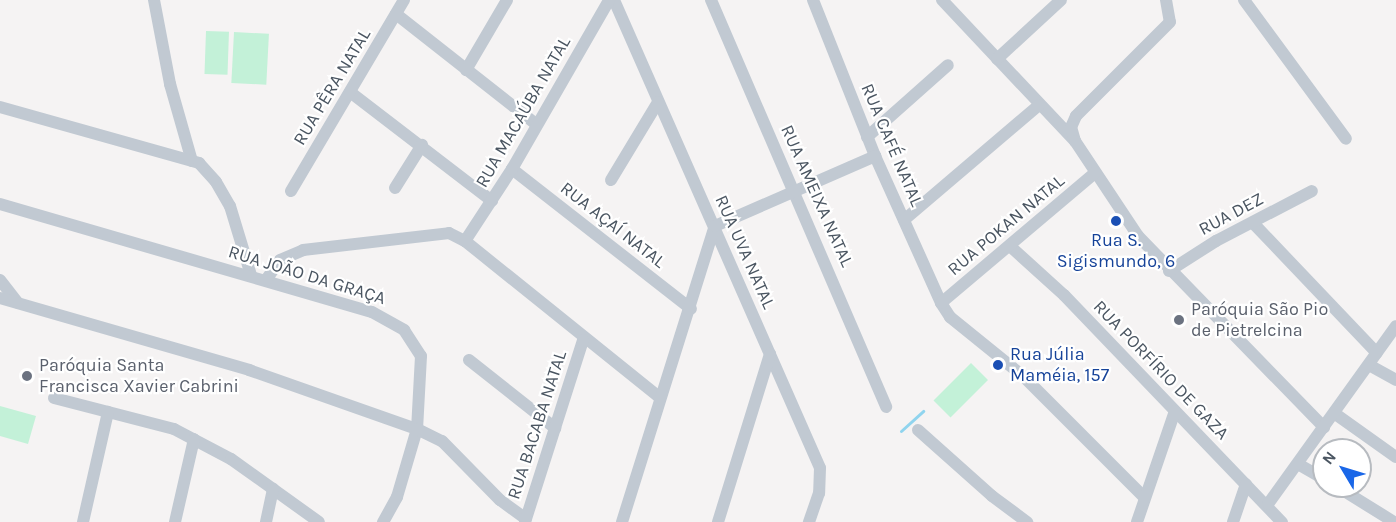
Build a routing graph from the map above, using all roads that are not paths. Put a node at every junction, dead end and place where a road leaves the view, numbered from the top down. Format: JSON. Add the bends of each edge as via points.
{"nodes":[{"id":1,"x":154,"y":0,"type":"edge"},
{"id":2,"x":404,"y":0,"type":"edge"},
{"id":3,"x":507,"y":0,"type":"edge"},
{"id":4,"x":609,"y":0,"type":"edge"},
{"id":5,"x":614,"y":0,"type":"edge"},
{"id":6,"x":711,"y":0,"type":"edge"},
{"id":7,"x":813,"y":0,"type":"edge"},
{"id":8,"x":942,"y":0,"type":"edge"},
{"id":9,"x":1061,"y":0,"type":"edge"},
{"id":10,"x":1166,"y":0,"type":"edge"},
{"id":11,"x":1244,"y":0,"type":"edge"},
{"id":12,"x":396,"y":14,"type":"junction"},
{"id":13,"x":997,"y":59,"type":"junction"},
{"id":14,"x":948,"y":66,"type":"dead end"},
{"id":15,"x":466,"y":70,"type":"junction"},
{"id":16,"x":350,"y":92,"type":"junction"},
{"id":17,"x":658,"y":102,"type":"junction"},
{"id":18,"x":1039,"y":105,"type":"junction"},
{"id":19,"x":0,"y":107,"type":"edge"},
{"id":20,"x":536,"y":123,"type":"junction"},
{"id":21,"x":867,"y":137,"type":"junction"},
{"id":22,"x":1346,"y":139,"type":"dead end"},
{"id":23,"x":1075,"y":141,"type":"junction"},
{"id":24,"x":422,"y":145,"type":"junction"},
{"id":25,"x":874,"y":156,"type":"junction"},
{"id":26,"x":192,"y":160,"type":"junction"},
{"id":27,"x":512,"y":169,"type":"junction"},
{"id":28,"x":1095,"y":173,"type":"junction"},
{"id":29,"x":611,"y":180,"type":"dead end"},
{"id":30,"x":395,"y":188,"type":"dead end"},
{"id":31,"x":793,"y":189,"type":"junction"},
{"id":32,"x":291,"y":191,"type":"dead end"},
{"id":33,"x":1311,"y":191,"type":"dead end"},
{"id":34,"x":492,"y":201,"type":"junction"},
{"id":35,"x":0,"y":204,"type":"edge"},
{"id":36,"x":904,"y":220,"type":"junction"},
{"id":37,"x":1254,"y":224,"type":"junction"},
{"id":38,"x":715,"y":226,"type":"junction"},
{"id":39,"x":465,"y":242,"type":"junction"},
{"id":40,"x":1011,"y":247,"type":"junction"},
{"id":41,"x":1169,"y":272,"type":"junction"},
{"id":42,"x":251,"y":275,"type":"junction"},
{"id":43,"x":0,"y":280,"type":"edge"},
{"id":44,"x":266,"y":280,"type":"junction"},
{"id":45,"x":0,"y":298,"type":"edge"},
{"id":46,"x":18,"y":303,"type":"junction"},
{"id":47,"x":940,"y":303,"type":"junction"},
{"id":48,"x":691,"y":309,"type":"junction"},
{"id":49,"x":1396,"y":326,"type":"edge"},
{"id":50,"x":583,"y":340,"type":"junction"},
{"id":51,"x":1377,"y":353,"type":"junction"},
{"id":52,"x":770,"y":354,"type":"junction"},
{"id":53,"x":469,"y":360,"type":"dead end"},
{"id":54,"x":1369,"y":365,"type":"junction"},
{"id":55,"x":1396,"y":380,"type":"edge"},
{"id":56,"x":54,"y":398,"type":"dead end"},
{"id":57,"x":660,"y":398,"type":"junction"},
{"id":58,"x":886,"y":406,"type":"dead end"},
{"id":59,"x":1175,"y":411,"type":"junction"},
{"id":60,"x":108,"y":412,"type":"junction"},
{"id":61,"x":1334,"y":413,"type":"junction"},
{"id":62,"x":1324,"y":427,"type":"junction"},
{"id":63,"x":555,"y":428,"type":"junction"},
{"id":64,"x":417,"y":429,"type":"junction"},
{"id":65,"x":918,"y":430,"type":"dead end"},
{"id":66,"x":1194,"y":430,"type":"junction"},
{"id":67,"x":1167,"y":436,"type":"junction"},
{"id":68,"x":194,"y":439,"type":"junction"},
{"id":69,"x":1396,"y":457,"type":"edge"},
{"id":70,"x":1298,"y":464,"type":"junction"},
{"id":71,"x":1312,"y":472,"type":"edge"},
{"id":72,"x":1246,"y":484,"type":"junction"},
{"id":73,"x":273,"y":489,"type":"junction"},
{"id":74,"x":1144,"y":497,"type":"junction"},
{"id":75,"x":1355,"y":498,"type":"edge"},
{"id":76,"x":1268,"y":504,"type":"junction"},
{"id":77,"x":526,"y":521,"type":"edge"},
{"id":78,"x":83,"y":522,"type":"edge"},
{"id":79,"x":175,"y":522,"type":"edge"},
{"id":80,"x":266,"y":522,"type":"edge"},
{"id":81,"x":319,"y":522,"type":"edge"},
{"id":82,"x":383,"y":522,"type":"edge"},
{"id":83,"x":622,"y":522,"type":"edge"},
{"id":84,"x":717,"y":522,"type":"edge"},
{"id":85,"x":809,"y":522,"type":"edge"},
{"id":86,"x":1027,"y":522,"type":"edge"},
{"id":87,"x":1137,"y":522,"type":"edge"},
{"id":88,"x":1233,"y":522,"type":"edge"},
{"id":89,"x":1282,"y":522,"type":"edge"},
{"id":90,"x":1394,"y":522,"type":"edge"}],
"edges":[{"from":1,"to":26,"type":"street","via":[[170,84]]},
{"from":2,"to":12,"type":"street","name":"RUA PÊRA NATAL"},
{"from":3,"to":15,"type":"street"},
{"from":4,"to":20,"type":"street","name":"RUA MACAÚBA NATAL"},
{"from":5,"to":17,"type":"street","name":"RUA UVA NATAL"},
{"from":6,"to":31,"type":"street","name":"RUA AMEIXA NATAL"},
{"from":7,"to":21,"type":"street","name":"RUA CAFÉ NATAL"},
{"from":8,"to":13,"type":"street"},
{"from":9,"to":13,"type":"street"},
{"from":10,"to":23,"type":"street","via":[[1170,22],[1076,116],[1071,127]]},
{"from":11,"to":22,"type":"street"},
{"from":12,"to":15,"type":"street"},
{"from":12,"to":16,"type":"street","name":"RUA PÊRA NATAL"},
{"from":13,"to":18,"type":"street"},
{"from":14,"to":21,"type":"street"},
{"from":15,"to":20,"type":"street"},
{"from":16,"to":24,"type":"street"},
{"from":16,"to":32,"type":"street","name":"RUA PÊRA NATAL"},
{"from":17,"to":29,"type":"street"},
{"from":17,"to":38,"type":"street","name":"RUA UVA NATAL"},
{"from":18,"to":23,"type":"street"},
{"from":18,"to":36,"type":"street"},
{"from":19,"to":26,"type":"street"},
{"from":20,"to":27,"type":"street","name":"RUA MACAÚBA NATAL"},
{"from":21,"to":25,"type":"street","name":"RUA CAFÉ NATAL"},
{"from":23,"to":28,"type":"street"},
{"from":24,"to":30,"type":"street"},
{"from":24,"to":34,"type":"street"},
{"from":25,"to":31,"type":"street"},
{"from":25,"to":36,"type":"street","name":"RUA CAFÉ NATAL"},
{"from":26,"to":42,"type":"street","via":[[208,171],[230,206]]},
{"from":27,"to":34,"type":"street","name":"RUA MACAÚBA NATAL"},
{"from":27,"to":48,"type":"street","name":"RUA AÇAÍ NATAL"},
{"from":28,"to":40,"type":"street","name":"RUA POKAN NATAL"},
{"from":28,"to":41,"type":"street","via":[[1138,236]]},
{"from":31,"to":38,"type":"street"},
{"from":31,"to":58,"type":"street","name":"RUA AMEIXA NATAL"},
{"from":33,"to":37,"type":"street","name":"RUA DEZ"},
{"from":34,"to":39,"type":"street","name":"RUA MACAÚBA NATAL"},
{"from":35,"to":42,"type":"street","name":"RUA JOÃO DA GRAÇA"},
{"from":36,"to":47,"type":"street","name":"RUA CAFÉ NATAL"},
{"from":37,"to":41,"type":"street","name":"RUA DEZ","via":[[1216,241]]},
{"from":37,"to":51,"type":"street"},
{"from":38,"to":48,"type":"street"},
{"from":38,"to":52,"type":"street","name":"RUA UVA NATAL"},
{"from":39,"to":44,"type":"street","via":[[438,233],[303,249],[280,260]]},
{"from":39,"to":50,"type":"street"},
{"from":40,"to":47,"type":"street","name":"RUA POKAN NATAL"},
{"from":40,"to":59,"type":"street","name":"RUA PORFÍRIO DE GAZA","via":[[1064,295]]},
{"from":41,"to":62,"type":"street"},
{"from":42,"to":44,"type":"street","name":"RUA JOÃO DA GRAÇA"},
{"from":43,"to":46,"type":"street"},
{"from":44,"to":64,"type":"street","name":"RUA JOÃO DA GRAÇA","via":[[372,312],[404,330],[421,356]]},
{"from":45,"to":46,"type":"street"},
{"from":46,"to":64,"type":"street","via":[[249,370]]},
{"from":47,"to":74,"type":"street","name":"RUA CAFÉ NATAL","via":[[950,317],[1024,377]]},
{"from":48,"to":57,"type":"street"},
{"from":49,"to":51,"type":"street"},
{"from":50,"to":57,"type":"street"},
{"from":50,"to":63,"type":"street","name":"RUA BACABA NATAL"},
{"from":51,"to":54,"type":"street"},
{"from":52,"to":84,"type":"street"},
{"from":52,"to":85,"type":"street","name":"RUA UVA NATAL","via":[[820,468],[819,493]]},
{"from":53,"to":63,"type":"street"},
{"from":54,"to":55,"type":"street"},
{"from":54,"to":61,"type":"street"},
{"from":56,"to":60,"type":"street"},
{"from":57,"to":83,"type":"street"},
{"from":59,"to":66,"type":"street","name":"RUA PORFÍRIO DE GAZA"},
{"from":59,"to":67,"type":"street"},
{"from":60,"to":68,"type":"street","via":[[148,421]]},
{"from":60,"to":78,"type":"street"},
{"from":61,"to":62,"type":"street"},
{"from":61,"to":69,"type":"street"},
{"from":62,"to":70,"type":"street"},
{"from":63,"to":77,"type":"street","name":"RUA BACABA NATAL"},
{"from":64,"to":77,"type":"street","via":[[442,441]]},
{"from":64,"to":82,"type":"street","name":"RUA JOÃO DA GRAÇA","via":[[397,497]]},
{"from":65,"to":86,"type":"street"},
{"from":66,"to":67,"type":"street","via":[[1179,428]]},
{"from":66,"to":72,"type":"street","name":"RUA PORFÍRIO DE GAZA"},
{"from":67,"to":74,"type":"street"},
{"from":68,"to":73,"type":"street"},
{"from":68,"to":79,"type":"street"},
{"from":70,"to":71,"type":"street"},
{"from":70,"to":76,"type":"street"},
{"from":72,"to":76,"type":"street","name":"RUA PORFÍRIO DE GAZA"},
{"from":72,"to":88,"type":"street"},
{"from":73,"to":80,"type":"street"},
{"from":73,"to":81,"type":"street"},
{"from":74,"to":87,"type":"street"},
{"from":75,"to":90,"type":"street"},
{"from":76,"to":89,"type":"street","name":"RUA PORFÍRIO DE GAZA"}]}
